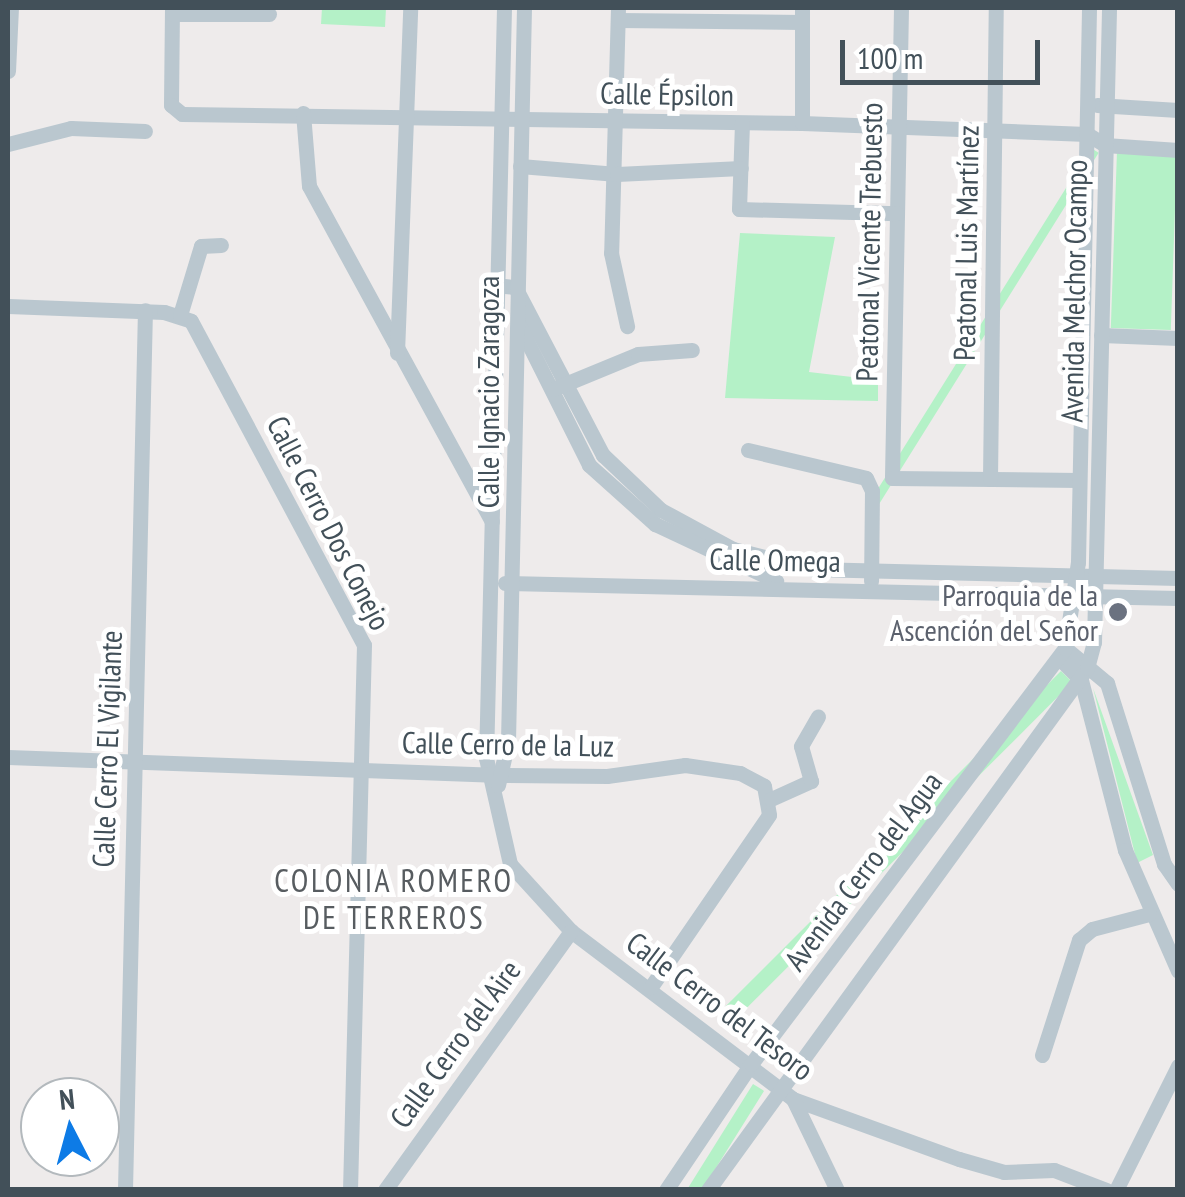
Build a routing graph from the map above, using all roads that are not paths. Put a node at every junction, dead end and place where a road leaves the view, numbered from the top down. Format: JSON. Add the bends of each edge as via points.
{"nodes":[{"id":1,"x":10,"y":8,"type":"edge"},
{"id":2,"x":410,"y":8,"type":"edge"},
{"id":3,"x":504,"y":8,"type":"edge"},
{"id":4,"x":524,"y":8,"type":"edge"},
{"id":5,"x":901,"y":8,"type":"edge"},
{"id":6,"x":996,"y":8,"type":"edge"},
{"id":7,"x":1089,"y":8,"type":"edge"},
{"id":8,"x":1109,"y":8,"type":"edge"},
{"id":9,"x":172,"y":11,"type":"edge"},
{"id":10,"x":240,"y":11,"type":"edge"},
{"id":11,"x":269,"y":14,"type":"dead end"},
{"id":12,"x":618,"y":14,"type":"edge"},
{"id":13,"x":802,"y":15,"type":"edge"},
{"id":14,"x":8,"y":70,"type":"edge"},
{"id":15,"x":1088,"y":105,"type":"junction"},
{"id":16,"x":1106,"y":106,"type":"junction"},
{"id":17,"x":1178,"y":110,"type":"edge"},
{"id":18,"x":303,"y":112,"type":"junction"},
{"id":19,"x":406,"y":114,"type":"junction"},
{"id":20,"x":500,"y":119,"type":"junction"},
{"id":21,"x":522,"y":120,"type":"junction"},
{"id":22,"x":618,"y":121,"type":"junction"},
{"id":23,"x":742,"y":123,"type":"junction"},
{"id":24,"x":802,"y":123,"type":"junction"},
{"id":25,"x":898,"y":127,"type":"junction"},
{"id":26,"x":995,"y":130,"type":"junction"},
{"id":27,"x":144,"y":131,"type":"dead end"},
{"id":28,"x":1087,"y":134,"type":"junction"},
{"id":29,"x":10,"y":144,"type":"edge"},
{"id":30,"x":1105,"y":146,"type":"junction"},
{"id":31,"x":1178,"y":150,"type":"edge"},
{"id":32,"x":520,"y":166,"type":"junction"},
{"id":33,"x":740,"y":168,"type":"junction"},
{"id":34,"x":617,"y":174,"type":"junction"},
{"id":35,"x":898,"y":213,"type":"junction"},
{"id":36,"x":222,"y":245,"type":"dead end"},
{"id":37,"x":495,"y":286,"type":"junction"},
{"id":38,"x":515,"y":287,"type":"junction"},
{"id":39,"x":8,"y":306,"type":"edge"},
{"id":40,"x":144,"y":310,"type":"junction"},
{"id":41,"x":494,"y":314,"type":"junction"},
{"id":42,"x":180,"y":315,"type":"junction"},
{"id":43,"x":514,"y":316,"type":"junction"},
{"id":44,"x":627,"y":326,"type":"dead end"},
{"id":45,"x":1100,"y":336,"type":"junction"},
{"id":46,"x":1178,"y":338,"type":"edge"},
{"id":47,"x":692,"y":350,"type":"dead end"},
{"id":48,"x":397,"y":355,"type":"junction"},
{"id":49,"x":555,"y":388,"type":"junction"},
{"id":50,"x":748,"y":450,"type":"dead end"},
{"id":51,"x":990,"y":479,"type":"junction"},
{"id":52,"x":1078,"y":480,"type":"junction"},
{"id":53,"x":492,"y":523,"type":"junction"},
{"id":54,"x":514,"y":528,"type":"junction"},
{"id":55,"x":871,"y":571,"type":"junction"},
{"id":56,"x":1076,"y":576,"type":"junction"},
{"id":57,"x":1096,"y":576,"type":"junction"},
{"id":58,"x":1178,"y":578,"type":"edge"},
{"id":59,"x":492,"y":582,"type":"junction"},
{"id":60,"x":514,"y":583,"type":"junction"},
{"id":61,"x":795,"y":587,"type":"junction"},
{"id":62,"x":871,"y":590,"type":"junction"},
{"id":63,"x":1076,"y":594,"type":"junction"},
{"id":64,"x":1095,"y":595,"type":"junction"},
{"id":65,"x":1178,"y":598,"type":"edge"},
{"id":66,"x":1094,"y":642,"type":"junction"},
{"id":67,"x":1062,"y":653,"type":"junction"},
{"id":68,"x":1084,"y":674,"type":"junction"},
{"id":69,"x":1107,"y":683,"type":"junction"},
{"id":70,"x":818,"y":716,"type":"dead end"},
{"id":71,"x":8,"y":757,"type":"edge"},
{"id":72,"x":134,"y":762,"type":"junction"},
{"id":73,"x":362,"y":769,"type":"junction"},
{"id":74,"x":494,"y":775,"type":"junction"},
{"id":75,"x":771,"y":799,"type":"junction"},
{"id":76,"x":1164,"y":864,"type":"junction"},
{"id":77,"x":1134,"y":875,"type":"junction"},
{"id":78,"x":1178,"y":884,"type":"edge"},
{"id":79,"x":1149,"y":914,"type":"junction"},
{"id":80,"x":570,"y":930,"type":"junction"},
{"id":81,"x":1178,"y":971,"type":"edge"},
{"id":82,"x":651,"y":987,"type":"junction"},
{"id":83,"x":1042,"y":1054,"type":"dead end"},
{"id":84,"x":750,"y":1064,"type":"junction"},
{"id":85,"x":1178,"y":1066,"type":"edge"},
{"id":86,"x":780,"y":1087,"type":"junction"},
{"id":87,"x":793,"y":1099,"type":"junction"},
{"id":88,"x":125,"y":1190,"type":"edge"},
{"id":89,"x":350,"y":1190,"type":"edge"},
{"id":90,"x":384,"y":1190,"type":"edge"},
{"id":91,"x":666,"y":1190,"type":"edge"},
{"id":92,"x":708,"y":1190,"type":"edge"},
{"id":93,"x":837,"y":1190,"type":"edge"},
{"id":94,"x":1106,"y":1190,"type":"edge"},
{"id":95,"x":1116,"y":1190,"type":"edge"}],
"edges":[{"from":1,"to":14,"type":"street"},
{"from":2,"to":19,"type":"street"},
{"from":3,"to":20,"type":"street","name":"Calle Ignacio Zaragoza"},
{"from":4,"to":21,"type":"street","name":"Calle Ignacio Zaragoza"},
{"from":5,"to":25,"type":"street","name":"Peatonal Vicente Trebuesto"},
{"from":6,"to":26,"type":"street","name":"Peatonal Luis Martínez"},
{"from":7,"to":15,"type":"street","name":"Avenida Melchor Ocampo"},
{"from":8,"to":16,"type":"street","name":"Avenida Melchor Ocampo"},
{"from":9,"to":10,"type":"street"},
{"from":9,"to":18,"type":"street","name":"Calle Épsilon","via":[[170,104],[182,114]]},
{"from":10,"to":11,"type":"street"},
{"from":12,"to":13,"type":"street"},
{"from":12,"to":22,"type":"street"},
{"from":13,"to":24,"type":"street"},
{"from":15,"to":16,"type":"street"},
{"from":15,"to":28,"type":"street","name":"Avenida Melchor Ocampo"},
{"from":16,"to":17,"type":"street"},
{"from":16,"to":30,"type":"street","name":"Avenida Melchor Ocampo"},
{"from":18,"to":19,"type":"street","name":"Calle Épsilon"},
{"from":18,"to":48,"type":"street","via":[[309,186]]},
{"from":19,"to":20,"type":"street","name":"Calle Épsilon"},
{"from":19,"to":48,"type":"street"},
{"from":20,"to":21,"type":"street","name":"Calle Épsilon"},
{"from":20,"to":37,"type":"street","name":"Calle Ignacio Zaragoza"},
{"from":21,"to":22,"type":"street","name":"Calle Épsilon"},
{"from":21,"to":32,"type":"street","name":"Calle Ignacio Zaragoza"},
{"from":22,"to":23,"type":"street","name":"Calle Épsilon"},
{"from":22,"to":34,"type":"street"},
{"from":23,"to":24,"type":"street","name":"Calle Épsilon"},
{"from":23,"to":33,"type":"street"},
{"from":24,"to":25,"type":"street","name":"Calle Épsilon"},
{"from":25,"to":26,"type":"street","name":"Calle Épsilon"},
{"from":25,"to":35,"type":"street","name":"Peatonal Vicente Trebuesto"},
{"from":26,"to":28,"type":"street","name":"Calle Épsilon"},
{"from":26,"to":51,"type":"street","name":"Peatonal Luis Martínez"},
{"from":27,"to":29,"type":"street","via":[[71,128]]},
{"from":28,"to":30,"type":"street"},
{"from":28,"to":52,"type":"street","name":"Avenida Melchor Ocampo"},
{"from":30,"to":31,"type":"street"},
{"from":30,"to":45,"type":"street","name":"Avenida Melchor Ocampo"},
{"from":32,"to":34,"type":"street"},
{"from":32,"to":38,"type":"street","name":"Calle Ignacio Zaragoza"},
{"from":33,"to":34,"type":"street"},
{"from":33,"to":35,"type":"street","via":[[739,209]]},
{"from":34,"to":44,"type":"street","via":[[612,254]]},
{"from":35,"to":51,"type":"street","name":"Peatonal Vicente Trebuesto","via":[[892,478]]},
{"from":36,"to":42,"type":"street","via":[[201,246]]},
{"from":37,"to":38,"type":"street"},
{"from":37,"to":41,"type":"street","name":"Calle Ignacio Zaragoza"},
{"from":38,"to":43,"type":"street","name":"Calle Ignacio Zaragoza"},
{"from":38,"to":49,"type":"street"},
{"from":39,"to":40,"type":"street"},
{"from":40,"to":42,"type":"street"},
{"from":40,"to":72,"type":"street","name":"Calle Cerro El Vigilante"},
{"from":41,"to":43,"type":"street"},
{"from":41,"to":53,"type":"street","name":"Calle Ignacio Zaragoza"},
{"from":42,"to":73,"type":"street","name":"Calle Cerro Dos Conejo","via":[[200,334],[364,644]]},
{"from":43,"to":49,"type":"street"},
{"from":43,"to":54,"type":"street","name":"Calle Ignacio Zaragoza"},
{"from":45,"to":46,"type":"street"},
{"from":45,"to":57,"type":"street","name":"Avenida Melchor Ocampo"},
{"from":47,"to":49,"type":"street","via":[[638,354]]},
{"from":48,"to":53,"type":"street"},
{"from":49,"to":55,"type":"street","name":"Calle Omega","via":[[603,455],[661,510],[762,559]]},
{"from":49,"to":61,"type":"street","via":[[589,465],[655,524],[730,564]]},
{"from":50,"to":55,"type":"street","via":[[860,476],[872,491]]},
{"from":51,"to":52,"type":"street"},
{"from":52,"to":56,"type":"street","name":"Avenida Melchor Ocampo"},
{"from":53,"to":54,"type":"street"},
{"from":53,"to":59,"type":"street","name":"Calle Ignacio Zaragoza"},
{"from":54,"to":60,"type":"street","name":"Calle Ignacio Zaragoza"},
{"from":55,"to":56,"type":"street","name":"Calle Omega"},
{"from":55,"to":62,"type":"street"},
{"from":56,"to":57,"type":"street","name":"Calle Omega"},
{"from":56,"to":63,"type":"street","name":"Avenida Cerro del Agua"},
{"from":57,"to":58,"type":"street","name":"Calle Omega"},
{"from":57,"to":64,"type":"street","name":"Avenida Cerro del Agua"},
{"from":59,"to":60,"type":"street","name":"Calle Omega"},
{"from":59,"to":74,"type":"street","name":"Calle Ignacio Zaragoza"},
{"from":60,"to":61,"type":"street","name":"Calle Omega"},
{"from":60,"to":74,"type":"street","name":"Calle Ignacio Zaragoza","via":[[508,742]]},
{"from":61,"to":62,"type":"street","name":"Calle Omega"},
{"from":62,"to":63,"type":"street","name":"Calle Omega"},
{"from":63,"to":64,"type":"street","name":"Calle Omega"},
{"from":63,"to":67,"type":"street","name":"Avenida Cerro del Agua"},
{"from":64,"to":65,"type":"street","name":"Calle Omega"},
{"from":64,"to":66,"type":"street","name":"Avenida Cerro del Agua"},
{"from":66,"to":68,"type":"street","name":"Avenida Cerro del Agua"},
{"from":66,"to":69,"type":"street"},
{"from":67,"to":68,"type":"street"},
{"from":67,"to":84,"type":"street","name":"Avenida Cerro del Agua"},
{"from":68,"to":69,"type":"street"},
{"from":68,"to":77,"type":"street"},
{"from":68,"to":86,"type":"street","name":"Avenida Cerro del Agua"},
{"from":69,"to":76,"type":"street"},
{"from":70,"to":75,"type":"street","via":[[801,746],[810,782]]},
{"from":71,"to":72,"type":"street","name":"Calle Cerro de la Luz"},
{"from":72,"to":73,"type":"street","name":"Calle Cerro de la Luz"},
{"from":72,"to":88,"type":"street","name":"Calle Cerro El Vigilante"},
{"from":73,"to":74,"type":"street","name":"Calle Cerro de la Luz"},
{"from":73,"to":89,"type":"street","name":"Calle Cerro Dos Conejo"},
{"from":74,"to":75,"type":"street","name":"Calle Cerro de la Luz","via":[[607,776],[685,766],[740,772],[764,786]]},
{"from":74,"to":80,"type":"street","name":"Calle Cerro del Tesoro","via":[[510,864]]},
{"from":75,"to":82,"type":"street","via":[[769,815]]},
{"from":76,"to":77,"type":"street"},
{"from":76,"to":78,"type":"street"},
{"from":77,"to":79,"type":"street"},
{"from":79,"to":81,"type":"street"},
{"from":79,"to":83,"type":"street","via":[[1092,929],[1079,940]]},
{"from":80,"to":82,"type":"street","name":"Calle Cerro del Tesoro"},
{"from":80,"to":90,"type":"street","name":"Calle Cerro del Aire"},
{"from":82,"to":84,"type":"street","name":"Calle Cerro del Tesoro"},
{"from":84,"to":86,"type":"street","name":"Calle Cerro del Tesoro"},
{"from":84,"to":91,"type":"street","name":"Avenida Cerro del Agua"},
{"from":85,"to":95,"type":"street"},
{"from":86,"to":87,"type":"street","name":"Calle Cerro del Tesoro"},
{"from":86,"to":92,"type":"street","name":"Avenida Cerro del Agua"},
{"from":87,"to":93,"type":"street"},
{"from":87,"to":94,"type":"street","name":"Calle Cerro del Tesoro","via":[[1004,1172],[1054,1170]]}]}
